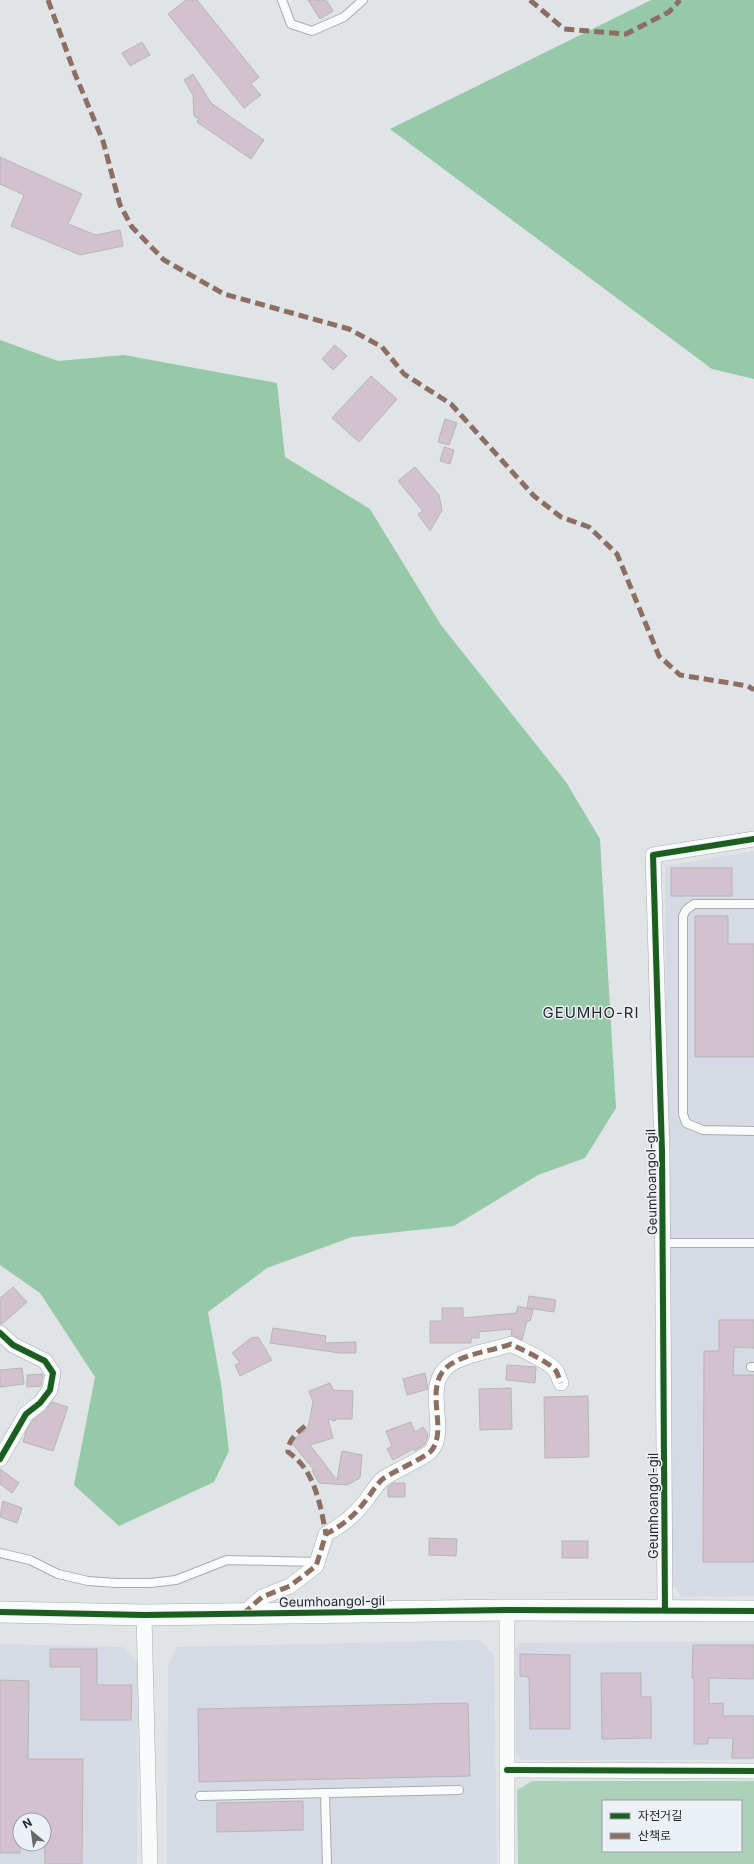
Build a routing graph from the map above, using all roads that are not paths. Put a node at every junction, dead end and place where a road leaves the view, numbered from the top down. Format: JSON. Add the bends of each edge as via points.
{"nodes":[{"id":1,"x":282,"y":0,"type":"edge"},
{"id":2,"x":363,"y":0,"type":"edge"},
{"id":3,"x":754,"y":839,"type":"edge"},
{"id":4,"x":754,"y":904,"type":"edge"},
{"id":5,"x":754,"y":1131,"type":"edge"},
{"id":6,"x":754,"y":1243,"type":"edge"},
{"id":7,"x":663,"y":1244,"type":"junction"},
{"id":8,"x":0,"y":1333,"type":"edge"},
{"id":9,"x":561,"y":1383,"type":"dead end"},
{"id":10,"x":0,"y":1459,"type":"edge"},
{"id":11,"x":0,"y":1553,"type":"edge"},
{"id":12,"x":317,"y":1562,"type":"junction"},
{"id":13,"x":507,"y":1610,"type":"junction"},
{"id":14,"x":665,"y":1610,"type":"junction"},
{"id":15,"x":754,"y":1611,"type":"edge"},
{"id":16,"x":0,"y":1612,"type":"edge"},
{"id":17,"x":243,"y":1614,"type":"junction"},
{"id":18,"x":144,"y":1615,"type":"junction"},
{"id":19,"x":507,"y":1770,"type":"junction"},
{"id":20,"x":754,"y":1771,"type":"edge"},
{"id":21,"x":459,"y":1790,"type":"dead end"},
{"id":22,"x":325,"y":1793,"type":"junction"},
{"id":23,"x":200,"y":1796,"type":"dead end"},
{"id":24,"x":150,"y":1864,"type":"edge"},
{"id":25,"x":326,"y":1864,"type":"edge"},
{"id":26,"x":507,"y":1864,"type":"edge"}],
"edges":[{"from":1,"to":2,"type":"lane","via":[[291,24],[312,31],[344,17]]},
{"from":3,"to":7,"type":"street","name":"Geumhoangol-gil","via":[[653,856]]},
{"from":4,"to":5,"type":"lane","via":[[694,904],[682,916],[682,932],[683,1114],[686,1123],[703,1130]]},
{"from":6,"to":7,"type":"lane"},
{"from":7,"to":14,"type":"street","name":"Geumhoangol-gil"},
{"from":8,"to":10,"type":"street","via":[[13,1345],[45,1361],[53,1373],[50,1390],[40,1403],[26,1414]]},
{"from":9,"to":12,"type":"street","via":[[556,1371],[546,1361],[511,1344],[469,1356],[452,1364],[441,1373],[435,1394],[438,1420],[436,1443],[431,1452],[382,1479],[346,1523],[326,1534]]},
{"from":11,"to":12,"type":"lane","via":[[30,1560],[58,1574],[116,1584],[176,1580],[227,1560]]},
{"from":12,"to":17,"type":"street","via":[[316,1566],[290,1586],[262,1597]]},
{"from":13,"to":14,"type":"street","name":"Geumhoangol-gil"},
{"from":13,"to":17,"type":"street","name":"Geumhoangol-gil"},
{"from":13,"to":19,"type":"street"},
{"from":14,"to":15,"type":"street","name":"Geumhoangol-gil"},
{"from":16,"to":18,"type":"street","name":"Geumhoangol-gil"},
{"from":17,"to":18,"type":"street","name":"Geumhoangol-gil"},
{"from":18,"to":24,"type":"street"},
{"from":19,"to":20,"type":"street"},
{"from":19,"to":26,"type":"street"},
{"from":21,"to":22,"type":"lane"},
{"from":22,"to":23,"type":"lane"},
{"from":22,"to":25,"type":"lane"}]}
